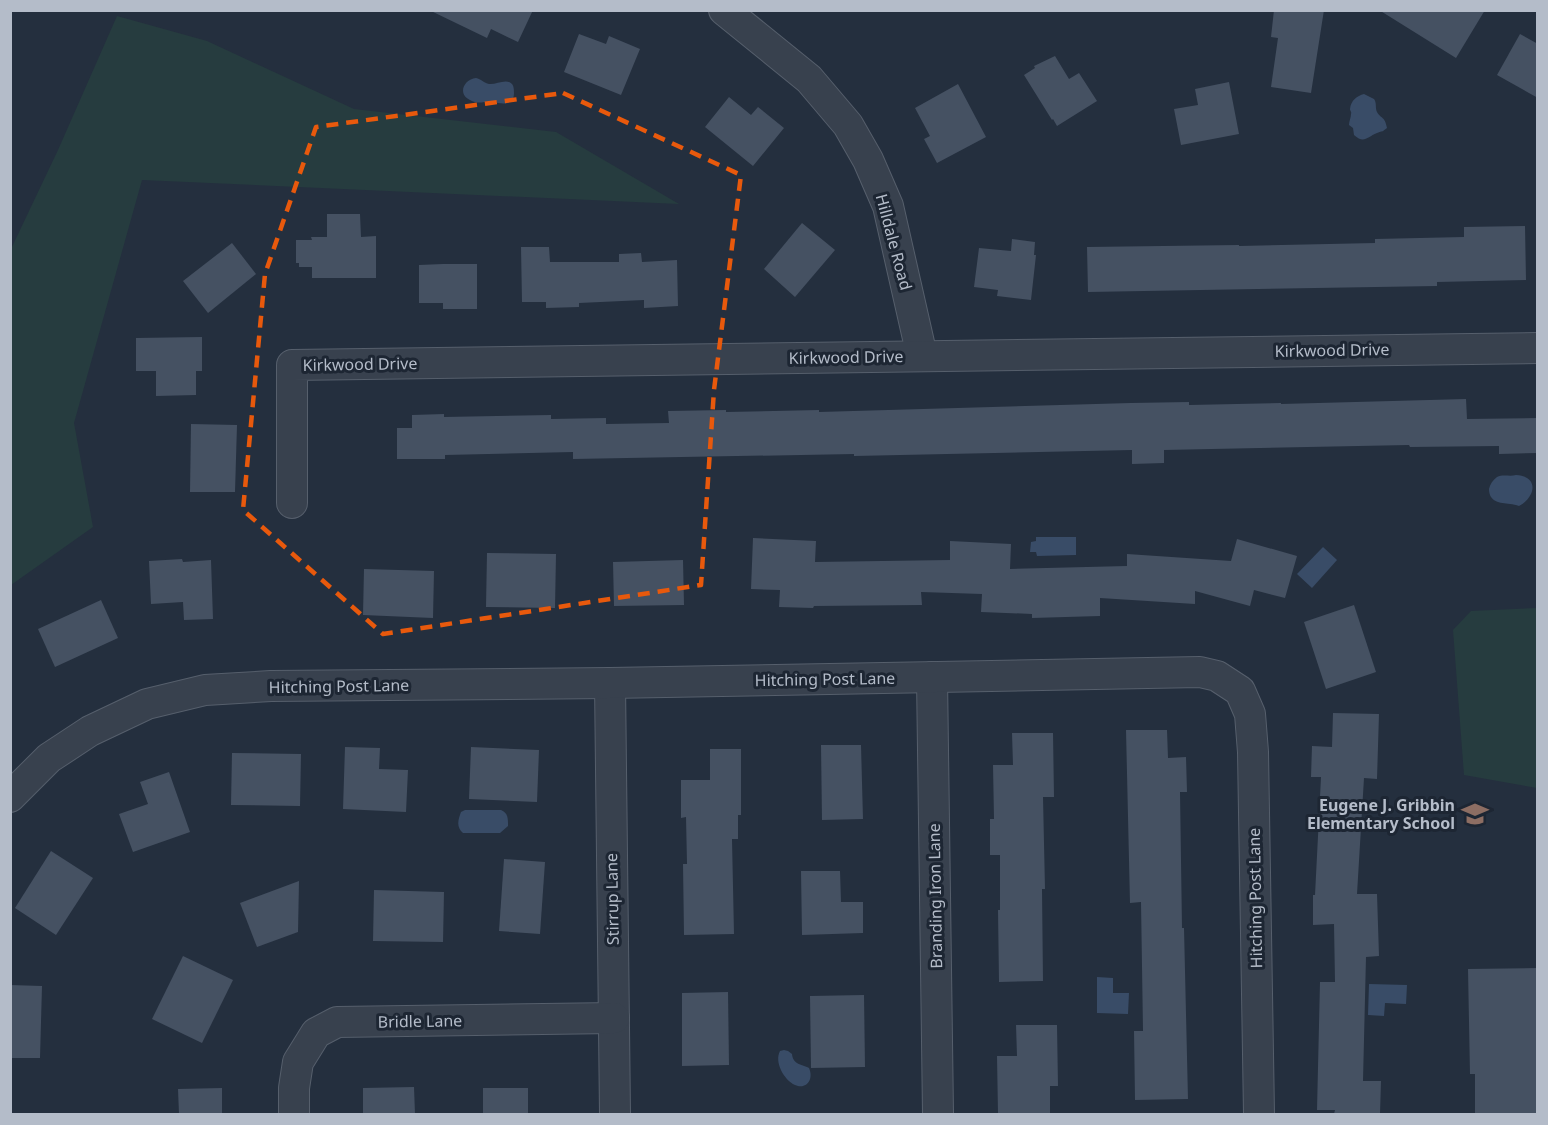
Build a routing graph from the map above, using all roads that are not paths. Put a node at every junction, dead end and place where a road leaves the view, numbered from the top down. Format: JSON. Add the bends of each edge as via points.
{"nodes":[{"id":1,"x":724,"y":10,"type":"edge"},
{"id":2,"x":1538,"y":348,"type":"edge"},
{"id":3,"x":922,"y":356,"type":"junction"},
{"id":4,"x":292,"y":503,"type":"dead end"},
{"id":5,"x":932,"y":677,"type":"junction"},
{"id":6,"x":610,"y":683,"type":"junction"},
{"id":7,"x":10,"y":797,"type":"edge"},
{"id":8,"x":614,"y":1018,"type":"junction"},
{"id":9,"x":294,"y":1114,"type":"edge"},
{"id":10,"x":615,"y":1114,"type":"edge"},
{"id":11,"x":938,"y":1114,"type":"edge"},
{"id":12,"x":1259,"y":1114,"type":"edge"}],
"edges":[{"from":1,"to":3,"type":"street","name":"Hilldale Road","via":[[809,79],[848,125],[888,206]]},
{"from":2,"to":3,"type":"street","name":"Kirkwood Drive"},
{"from":3,"to":4,"type":"street","name":"Kirkwood Drive","via":[[292,365]]},
{"from":5,"to":6,"type":"street","name":"Hitching Post Lane"},
{"from":5,"to":11,"type":"street","name":"Branding Iron Lane"},
{"from":5,"to":12,"type":"street","name":"Hitching Post Lane","via":[[1200,672],[1217,676],[1240,691],[1250,714],[1253,752]]},
{"from":6,"to":7,"type":"street","name":"Hitching Post Lane","via":[[205,690],[147,704],[90,730],[49,758]]},
{"from":6,"to":8,"type":"street","name":"Stirrup Lane"},
{"from":8,"to":9,"type":"street","name":"Bridle Lane","via":[[337,1022],[316,1033],[298,1062]]},
{"from":8,"to":10,"type":"street","name":"Stirrup Lane"}]}
